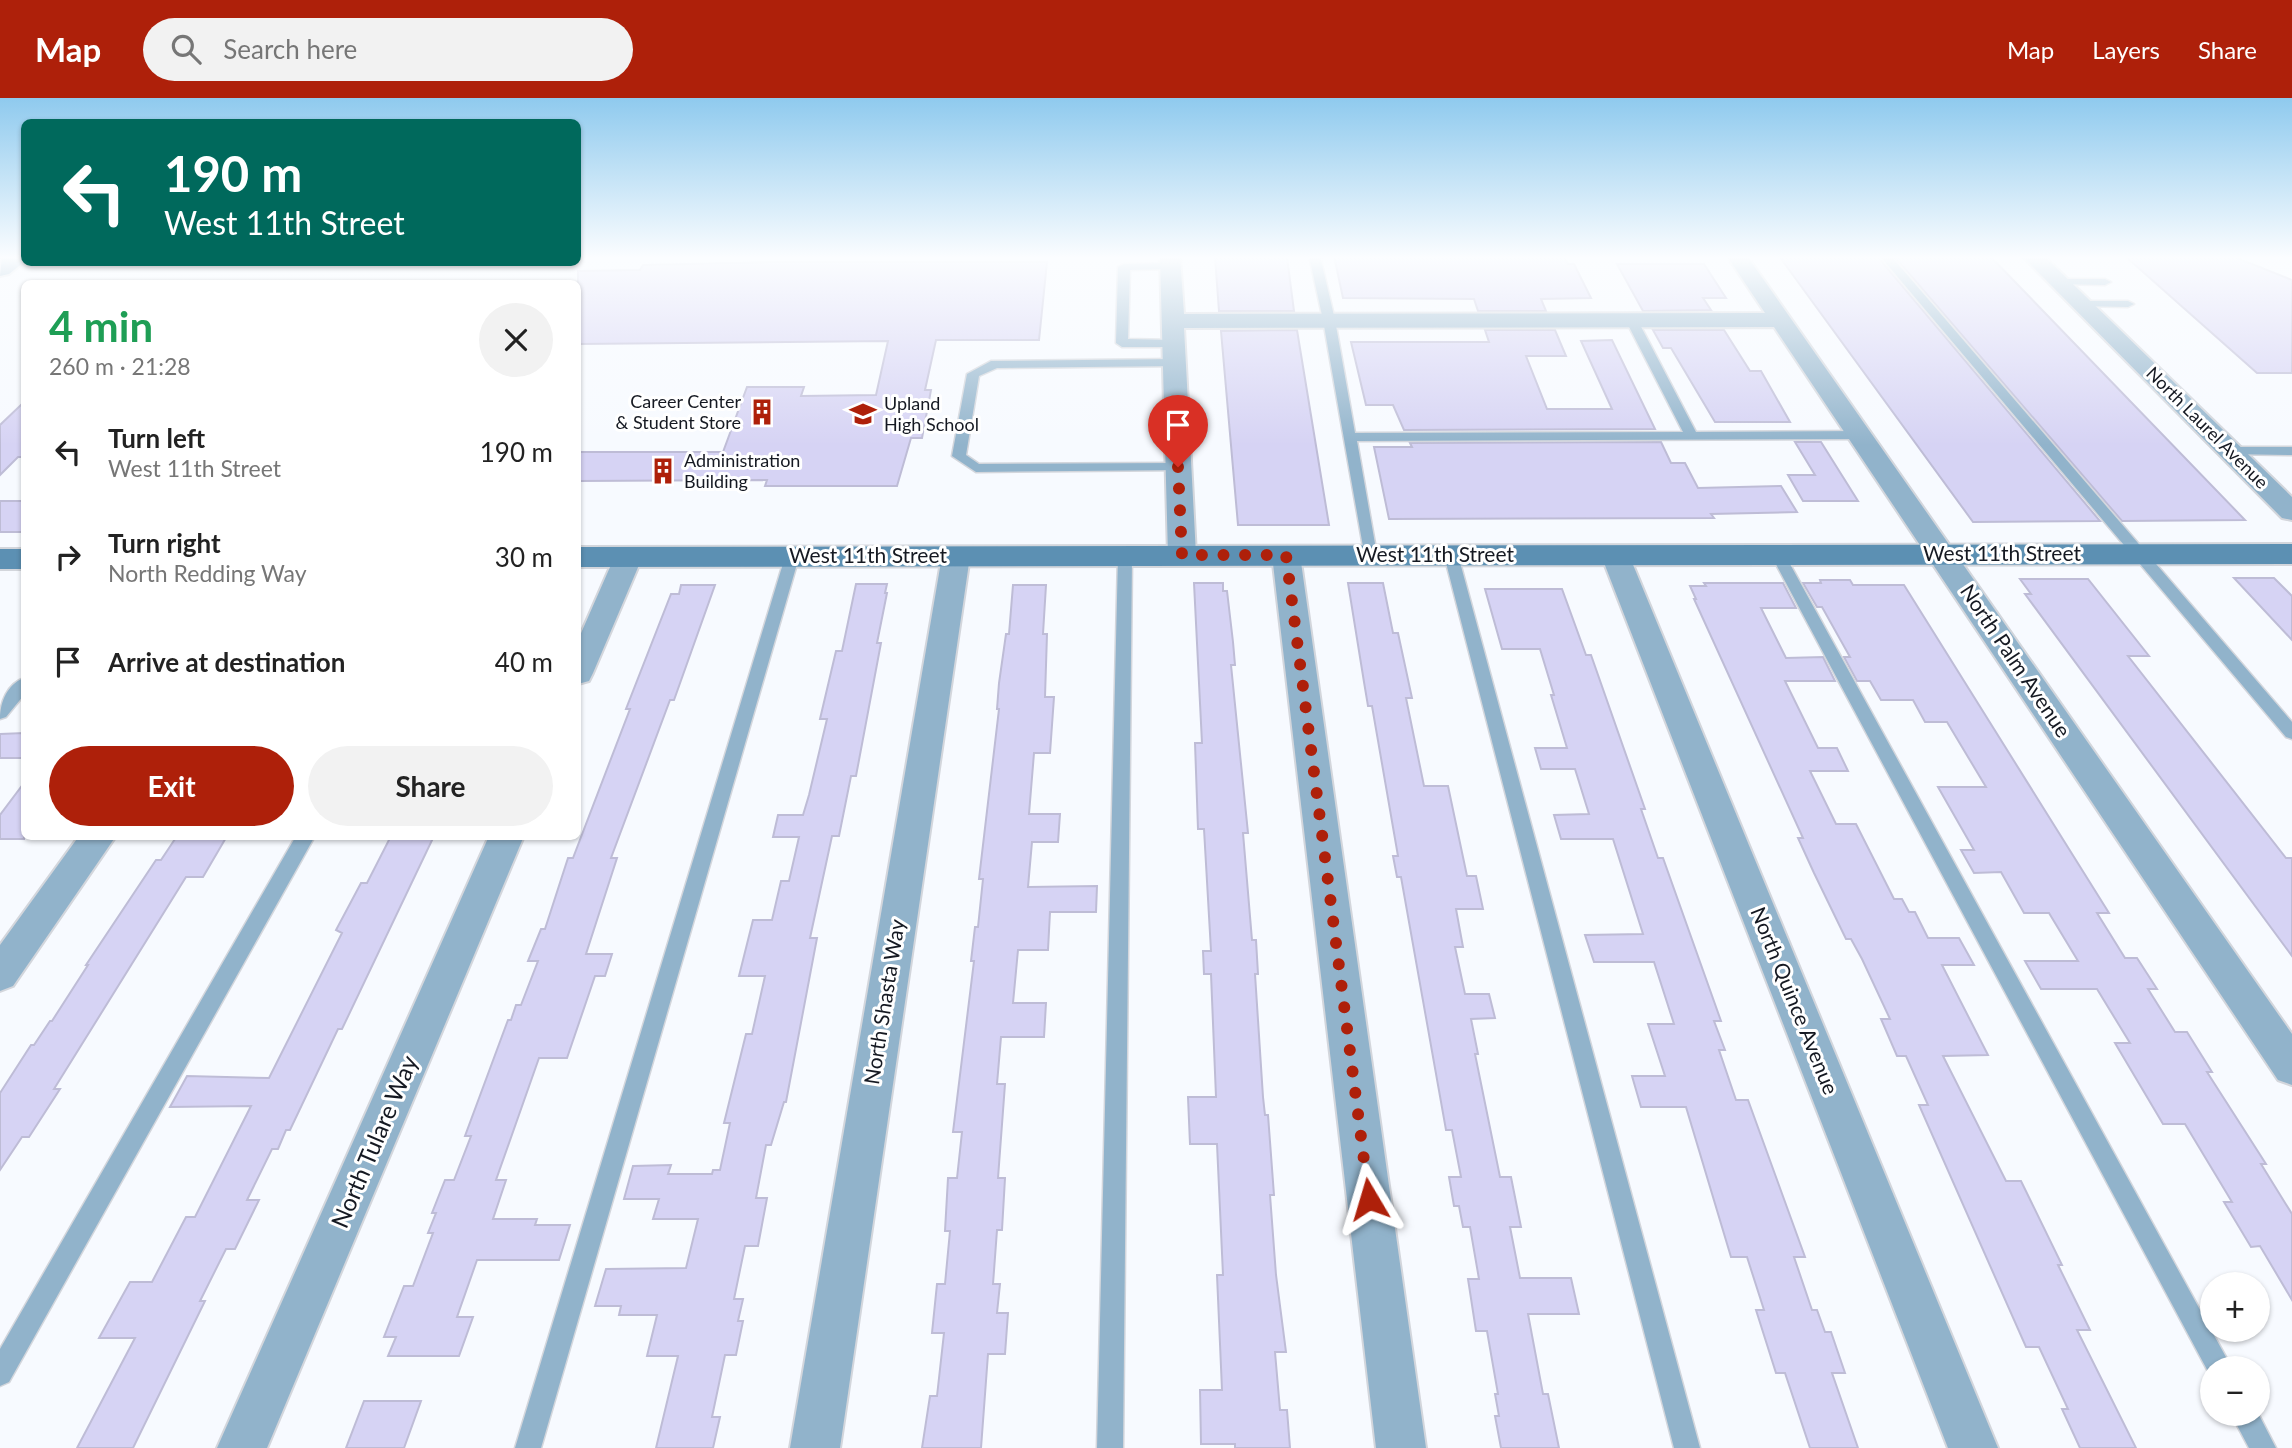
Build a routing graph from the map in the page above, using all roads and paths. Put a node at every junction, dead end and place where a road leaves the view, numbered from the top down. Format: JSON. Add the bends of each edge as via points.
{"nodes":[{"id":1,"x":1123,"y":319,"type":"edge"},
{"id":2,"x":1173,"y":319,"type":"edge"},
{"id":3,"x":1631,"y":319,"type":"junction"},
{"id":4,"x":1939,"y":319,"type":"edge"},
{"id":5,"x":2096,"y":319,"type":"edge"},
{"id":6,"x":1329,"y":320,"type":"junction"},
{"id":7,"x":1781,"y":320,"type":"joint"},
{"id":8,"x":1174,"y":343,"type":"junction"},
{"id":9,"x":1691,"y":435,"type":"junction"},
{"id":10,"x":1861,"y":435,"type":"junction"},
{"id":11,"x":1349,"y":437,"type":"junction"},
{"id":12,"x":2231,"y":451,"type":"junction"},
{"id":13,"x":2292,"y":451,"type":"edge"},
{"id":14,"x":1178,"y":467,"type":"junction"},
{"id":15,"x":2292,"y":512,"type":"edge"},
{"id":16,"x":1942,"y":554,"type":"junction"},
{"id":17,"x":2140,"y":554,"type":"junction"},
{"id":18,"x":2292,"y":554,"type":"edge"},
{"id":19,"x":1182,"y":555,"type":"junction"},
{"id":20,"x":1286,"y":555,"type":"junction"},
{"id":21,"x":1370,"y":555,"type":"junction"},
{"id":22,"x":1451,"y":555,"type":"junction"},
{"id":23,"x":1615,"y":555,"type":"junction"},
{"id":24,"x":1778,"y":555,"type":"junction"},
{"id":25,"x":956,"y":556,"type":"junction"},
{"id":26,"x":1125,"y":556,"type":"junction"},
{"id":27,"x":581,"y":557,"type":"edge"},
{"id":28,"x":792,"y":557,"type":"junction"},
{"id":29,"x":628,"y":558,"type":"junction"},
{"id":30,"x":0,"y":559,"type":"edge"},
{"id":31,"x":21,"y":559,"type":"edge"},
{"id":32,"x":581,"y":666,"type":"edge"},
{"id":33,"x":21,"y":688,"type":"edge"},
{"id":34,"x":0,"y":713,"type":"edge"},
{"id":35,"x":2292,"y":733,"type":"edge"},
{"id":36,"x":96,"y":840,"type":"edge"},
{"id":37,"x":304,"y":840,"type":"edge"},
{"id":38,"x":505,"y":840,"type":"edge"},
{"id":39,"x":0,"y":975,"type":"edge"},
{"id":40,"x":2292,"y":1067,"type":"edge"},
{"id":41,"x":2213,"y":1356,"type":"edge"},
{"id":42,"x":0,"y":1373,"type":"edge"},
{"id":43,"x":2251,"y":1426,"type":"edge"},
{"id":44,"x":242,"y":1448,"type":"edge"},
{"id":45,"x":528,"y":1448,"type":"edge"},
{"id":46,"x":815,"y":1448,"type":"edge"},
{"id":47,"x":1110,"y":1448,"type":"edge"},
{"id":48,"x":1401,"y":1448,"type":"edge"},
{"id":49,"x":1687,"y":1448,"type":"edge"},
{"id":50,"x":1973,"y":1448,"type":"edge"},
{"id":51,"x":2263,"y":1448,"type":"edge"}],
"edges":[{"from":1,"to":8,"type":"lane","via":[[1122,343]]},
{"from":2,"to":8,"type":"street"},
{"from":3,"to":6,"type":"street"},
{"from":3,"to":7,"type":"street"},
{"from":3,"to":9,"type":"lane"},
{"from":4,"to":17,"type":"lane"},
{"from":5,"to":12,"type":"street","name":"North Laurel Avenue"},
{"from":6,"to":8,"type":"street"},
{"from":6,"to":11,"type":"lane"},
{"from":7,"to":10,"type":"street","name":"North Palm Avenue"},
{"from":8,"to":14,"type":"street"},
{"from":8,"to":14,"type":"lane","via":[[995,364],[973,374],[959,456],[976,468]]},
{"from":9,"to":10,"type":"lane"},
{"from":9,"to":11,"type":"lane"},
{"from":10,"to":16,"type":"street","name":"North Palm Avenue"},
{"from":11,"to":21,"type":"lane"},
{"from":12,"to":13,"type":"lane"},
{"from":12,"to":15,"type":"street","name":"North Laurel Avenue"},
{"from":14,"to":19,"type":"street"},
{"from":16,"to":17,"type":"street","name":"West 11th Street"},
{"from":16,"to":24,"type":"street","name":"West 11th Street"},
{"from":16,"to":40,"type":"street","name":"North Palm Avenue"},
{"from":17,"to":18,"type":"street","name":"West 11th Street"},
{"from":17,"to":35,"type":"lane"},
{"from":19,"to":20,"type":"street","name":"West 11th Street"},
{"from":19,"to":26,"type":"street","name":"West 11th Street"},
{"from":20,"to":21,"type":"street","name":"West 11th Street"},
{"from":20,"to":48,"type":"street"},
{"from":21,"to":22,"type":"street","name":"West 11th Street"},
{"from":22,"to":23,"type":"street","name":"West 11th Street"},
{"from":22,"to":49,"type":"lane"},
{"from":23,"to":24,"type":"street","name":"West 11th Street"},
{"from":23,"to":50,"type":"street","name":"North Quince Avenue"},
{"from":24,"to":41,"type":"lane"},
{"from":25,"to":26,"type":"street","name":"West 11th Street"},
{"from":25,"to":28,"type":"street","name":"West 11th Street"},
{"from":25,"to":46,"type":"street","name":"North Shasta Way"},
{"from":26,"to":47,"type":"lane"},
{"from":27,"to":29,"type":"street","name":"West 11th Street"},
{"from":28,"to":29,"type":"street","name":"West 11th Street"},
{"from":28,"to":45,"type":"lane"},
{"from":29,"to":32,"type":"street"},
{"from":30,"to":31,"type":"street"},
{"from":33,"to":34,"type":"lane"},
{"from":36,"to":39,"type":"street"},
{"from":37,"to":42,"type":"lane"},
{"from":38,"to":44,"type":"street","name":"North Tulare Way"},
{"from":43,"to":51,"type":"lane"}]}
